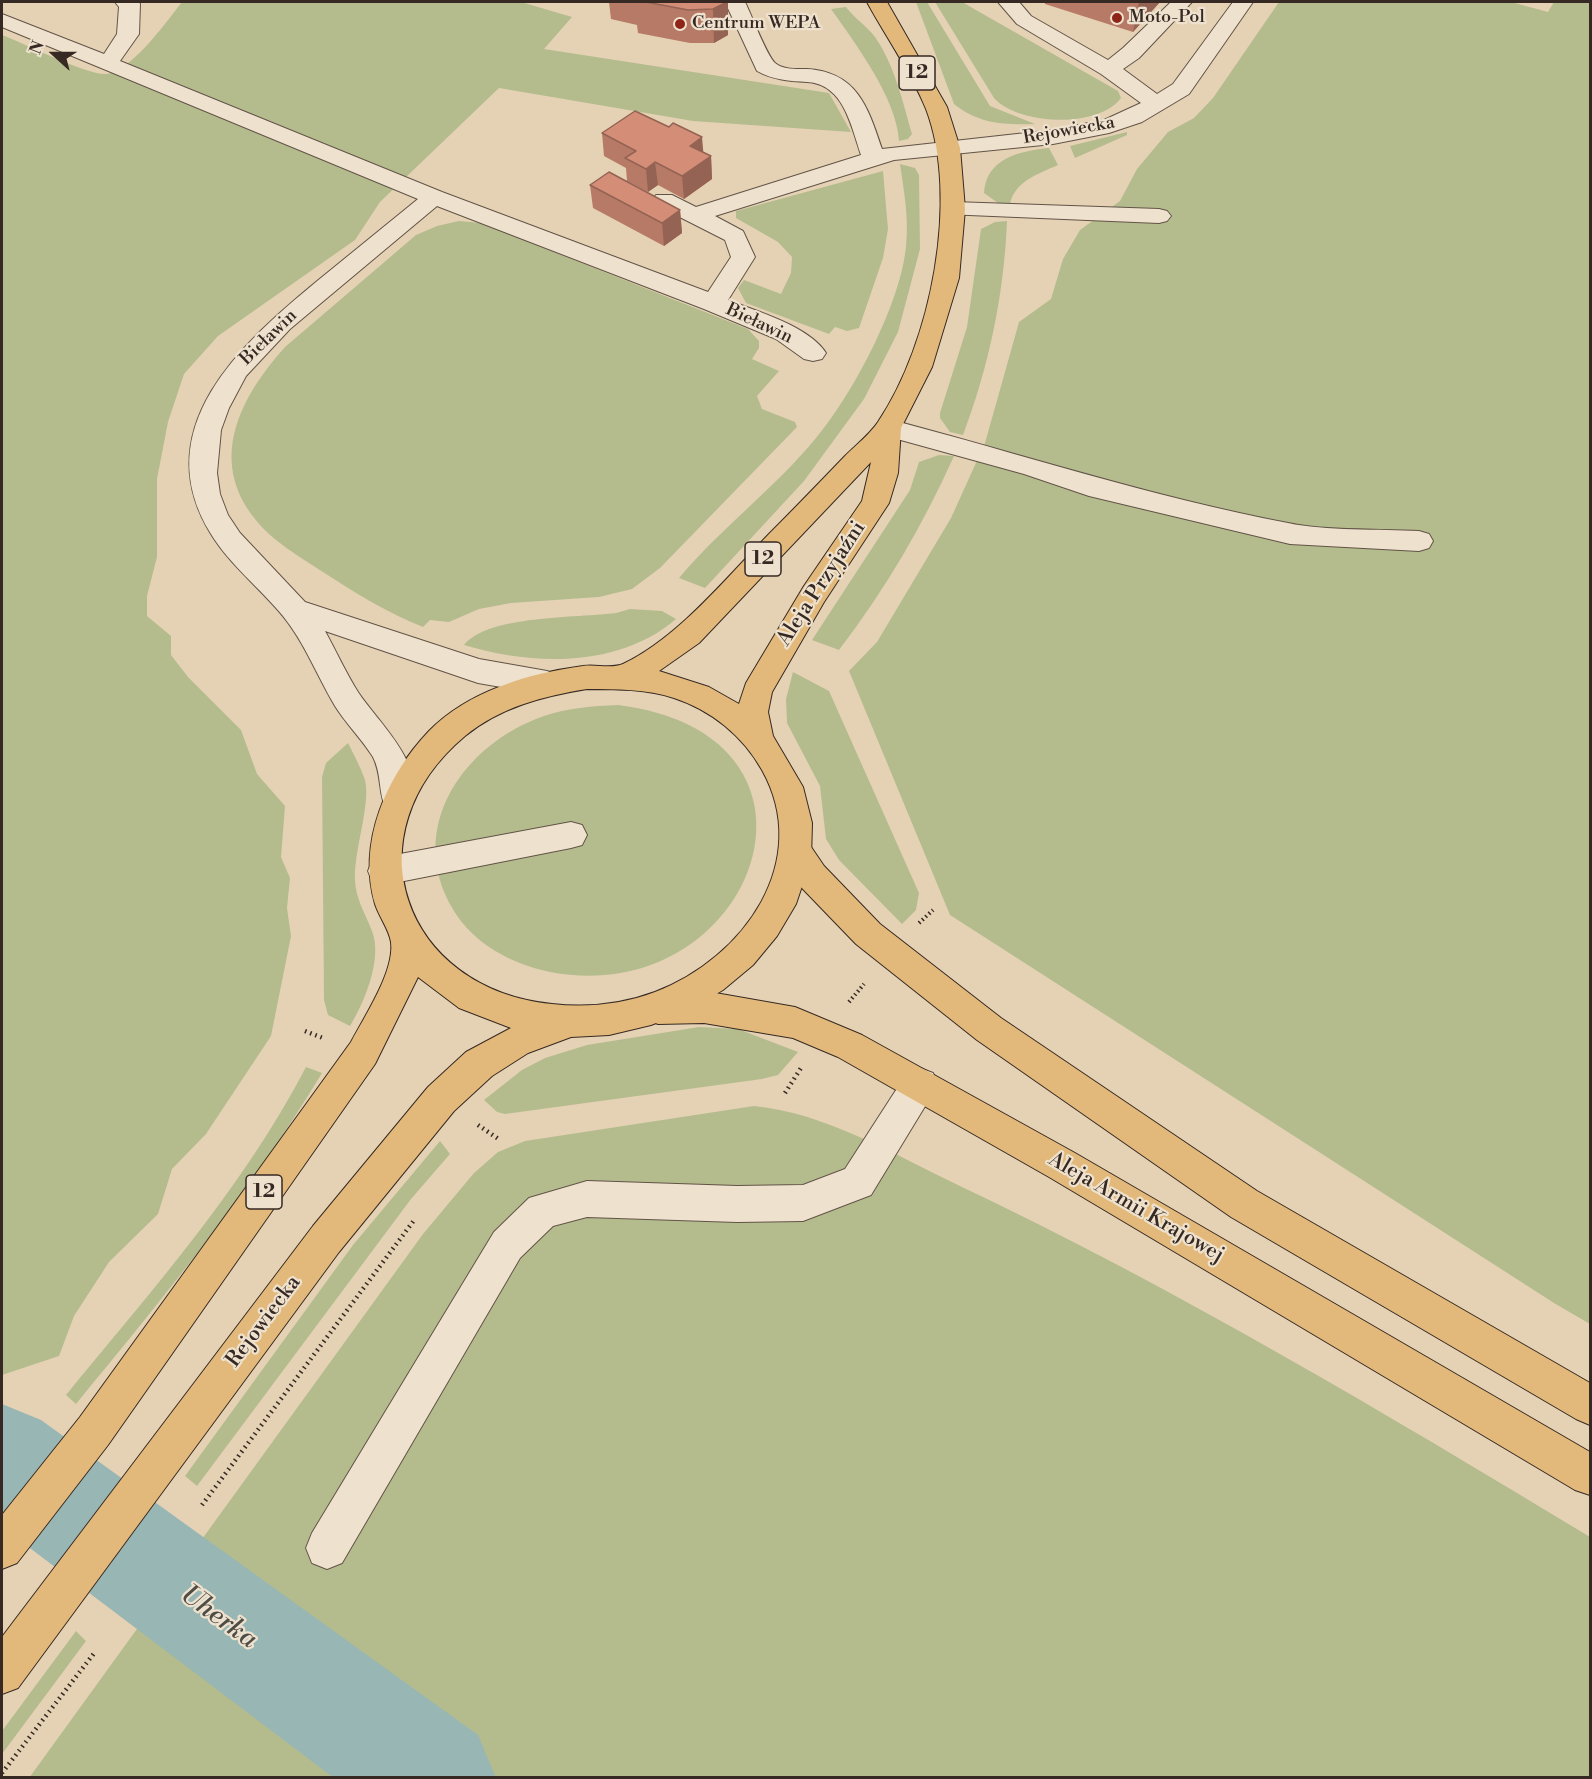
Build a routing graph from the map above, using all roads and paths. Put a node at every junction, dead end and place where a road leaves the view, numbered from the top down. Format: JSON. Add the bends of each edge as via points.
{"nodes":[{"id":1,"x":125,"y":2,"type":"edge"},
{"id":2,"x":735,"y":2,"type":"edge"},
{"id":3,"x":877,"y":2,"type":"edge"},
{"id":4,"x":1008,"y":2,"type":"edge"},
{"id":5,"x":1182,"y":2,"type":"edge"},
{"id":6,"x":1243,"y":2,"type":"edge"},
{"id":7,"x":2,"y":20,"type":"edge"},
{"id":8,"x":108,"y":63,"type":"junction"},
{"id":9,"x":1109,"y":69,"type":"junction"},
{"id":10,"x":1157,"y":105,"type":"junction"},
{"id":11,"x":949,"y":148,"type":"junction"},
{"id":12,"x":874,"y":160,"type":"junction"},
{"id":13,"x":434,"y":197,"type":"junction"},
{"id":14,"x":664,"y":200,"type":"edge"},
{"id":15,"x":952,"y":209,"type":"junction"},
{"id":16,"x":694,"y":215,"type":"junction"},
{"id":17,"x":1159,"y":216,"type":"dead end"},
{"id":18,"x":713,"y":303,"type":"junction"},
{"id":19,"x":813,"y":353,"type":"dead end"},
{"id":20,"x":888,"y":428,"type":"junction"},
{"id":21,"x":1419,"y":541,"type":"dead end"},
{"id":22,"x":295,"y":610,"type":"junction"},
{"id":23,"x":627,"y":677,"type":"junction"},
{"id":24,"x":547,"y":683,"type":"junction"},
{"id":25,"x":758,"y":738,"type":"junction"},
{"id":26,"x":397,"y":800,"type":"junction"},
{"id":27,"x":571,"y":835,"type":"dead end"},
{"id":28,"x":796,"y":851,"type":"junction"},
{"id":29,"x":384,"y":871,"type":"junction"},
{"id":30,"x":933,"y":910,"type":"dead end"},
{"id":31,"x":408,"y":941,"type":"junction"},
{"id":32,"x":891,"y":950,"type":"junction"},
{"id":33,"x":658,"y":1008,"type":"junction"},
{"id":34,"x":570,"y":1022,"type":"junction"},
{"id":35,"x":824,"y":1033,"type":"junction"},
{"id":36,"x":920,"y":1085,"type":"junction"},
{"id":37,"x":785,"y":1093,"type":"dead end"},
{"id":38,"x":415,"y":1219,"type":"dead end"},
{"id":39,"x":1590,"y":1405,"type":"edge"},
{"id":40,"x":1590,"y":1475,"type":"edge"},
{"id":41,"x":202,"y":1505,"type":"dead end"},
{"id":42,"x":2,"y":1548,"type":"edge"},
{"id":43,"x":327,"y":1548,"type":"dead end"},
{"id":44,"x":95,"y":1652,"type":"dead end"},
{"id":45,"x":2,"y":1672,"type":"edge"},
{"id":46,"x":2,"y":1773,"type":"edge"}],
"edges":[{"from":1,"to":8,"type":"street","via":[[130,4],[128,34]]},
{"from":2,"to":12,"type":"street","via":[[765,66],[799,77],[820,77],[840,86],[858,116]]},
{"from":3,"to":11,"type":"main road","name":"Aleja Przyjaźni","number":"12","via":[[936,107]]},
{"from":4,"to":9,"type":"street","via":[[1024,20]]},
{"from":5,"to":9,"type":"street","via":[[1131,53]]},
{"from":6,"to":10,"type":"street","name":"Rejowiecka","via":[[1181,89]]},
{"from":7,"to":8,"type":"street","name":"Bieławin"},
{"from":8,"to":13,"type":"street","name":"Bieławin"},
{"from":9,"to":10,"type":"street"},
{"from":10,"to":11,"type":"street","name":"Rejowiecka","via":[[1100,128]]},
{"from":11,"to":12,"type":"street","name":"Rejowiecka","via":[[892,153]]},
{"from":11,"to":15,"type":"main road","name":"Aleja Przyjaźni","number":"12"},
{"from":12,"to":16,"type":"street","name":"Rejowiecka"},
{"from":13,"to":18,"type":"street","name":"Bieławin"},
{"from":13,"to":22,"type":"street","name":"Bieławin","via":[[252,352],[225,389],[207,436],[201,476],[214,515],[224,532]]},
{"from":14,"to":16,"type":"street"},
{"from":15,"to":17,"type":"street"},
{"from":15,"to":20,"type":"main road","name":"Aleja Przyjaźni","number":"12","via":[[947,278],[937,314],[919,367]]},
{"from":16,"to":18,"type":"street","via":[[735,236],[743,257]]},
{"from":18,"to":19,"type":"street","name":"Bieławin","via":[[785,333]]},
{"from":20,"to":21,"type":"street","via":[[1031,466],[1100,489],[1290,534]]},
{"from":20,"to":23,"type":"main road","name":"Aleja Przyjaźni","number":"12","via":[[689,635]]},
{"from":20,"to":25,"type":"main road","name":"Aleja Przyjaźni","number":"12","via":[[884,473],[875,503],[757,691],[753,712]]},
{"from":22,"to":24,"type":"street","name":"Bieławin","via":[[477,671]]},
{"from":22,"to":26,"type":"street","name":"Bieławin","via":[[356,714],[392,761],[398,776]]},
{"from":23,"to":24,"type":"main road","number":"12"},
{"from":23,"to":25,"type":"main road","number":"12","via":[[676,686],[700,696],[731,714]]},
{"from":24,"to":26,"type":"main road","number":"12","via":[[482,709],[442,738],[417,767]]},
{"from":25,"to":28,"type":"main road","number":"12","via":[[776,762],[789,790],[796,820]]},
{"from":26,"to":29,"type":"main road","number":"12","via":[[387,835]]},
{"from":27,"to":29,"type":"street"},
{"from":28,"to":32,"type":"main road","via":[[837,905]]},
{"from":28,"to":33,"type":"main road","number":"12","via":[[787,889],[767,926],[738,960],[701,987]]},
{"from":29,"to":31,"type":"main road","number":"12","via":[[391,907]]},
{"from":30,"to":32,"type":"path"},
{"from":31,"to":34,"type":"main road","number":"12","via":[[430,967],[458,990],[530,1018]]},
{"from":31,"to":42,"type":"main road","number":"12","via":[[402,975],[363,1053],[94,1431]]},
{"from":32,"to":35,"type":"path"},
{"from":32,"to":39,"type":"main road","via":[[989,1029],[1245,1204]]},
{"from":33,"to":34,"type":"main road","number":"12","via":[[630,1016]]},
{"from":33,"to":35,"type":"main road","name":"Aleja Armii Krajowej","via":[[725,1010],[795,1023]]},
{"from":34,"to":45,"type":"main road","name":"Rejowiecka","number":"12","via":[[516,1042],[479,1064],[441,1099],[326,1239]]},
{"from":35,"to":36,"type":"main road","name":"Aleja Armii Krajowej"},
{"from":35,"to":37,"type":"path"},
{"from":36,"to":40,"type":"main road","name":"Aleja Armii Krajowej"},
{"from":36,"to":43,"type":"street","via":[[858,1182],[803,1203],[587,1199],[542,1211],[507,1245]]},
{"from":38,"to":41,"type":"path"},
{"from":44,"to":46,"type":"path"}]}
